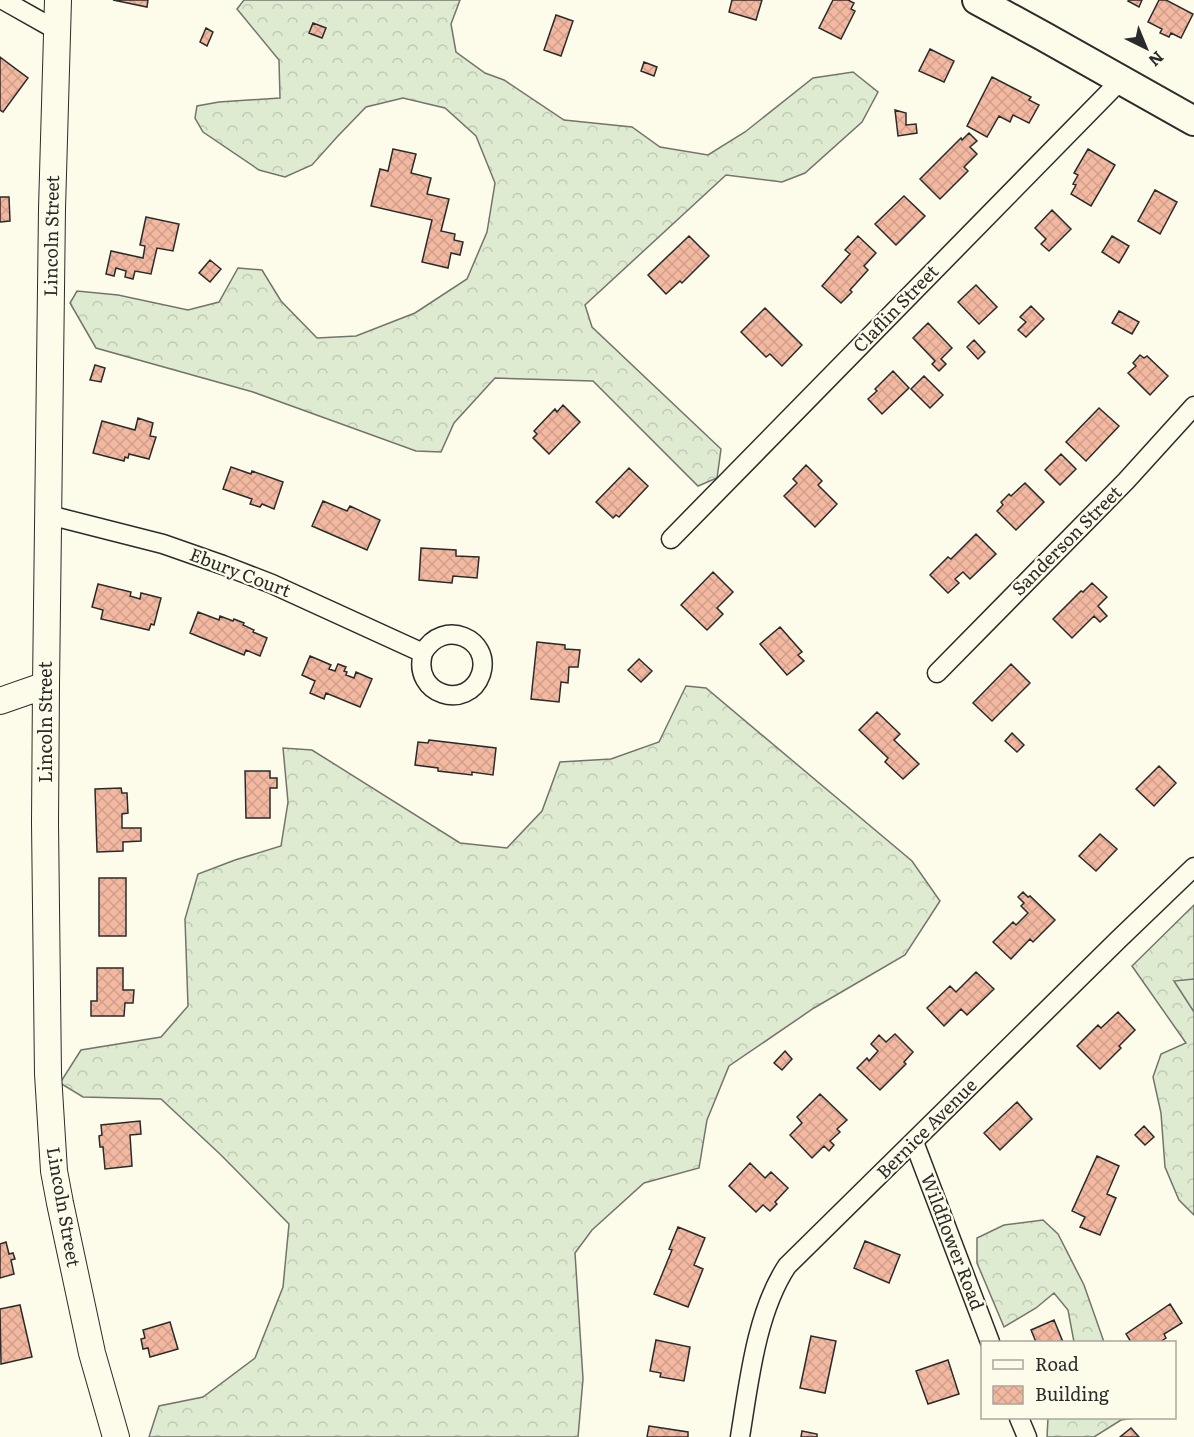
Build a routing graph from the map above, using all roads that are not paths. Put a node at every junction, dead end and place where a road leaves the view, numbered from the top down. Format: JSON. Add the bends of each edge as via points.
{"nodes":[{"id":1,"x":3,"y":0,"type":"edge"},
{"id":2,"x":58,"y":0,"type":"edge"},
{"id":3,"x":977,"y":0,"type":"edge"},
{"id":4,"x":58,"y":31,"type":"junction"},
{"id":5,"x":1121,"y":80,"type":"junction"},
{"id":6,"x":1194,"y":121,"type":"edge"},
{"id":7,"x":1194,"y":406,"type":"edge"},
{"id":8,"x":49,"y":515,"type":"junction"},
{"id":9,"x":672,"y":539,"type":"dead end"},
{"id":10,"x":423,"y":653,"type":"dead end"},
{"id":11,"x":937,"y":673,"type":"dead end"},
{"id":12,"x":46,"y":685,"type":"junction"},
{"id":13,"x":0,"y":701,"type":"edge"},
{"id":14,"x":1194,"y":867,"type":"edge"},
{"id":15,"x":914,"y":1142,"type":"junction"},
{"id":16,"x":990,"y":1341,"type":"edge"},
{"id":17,"x":1019,"y":1419,"type":"edge"},
{"id":18,"x":116,"y":1437,"type":"edge"},
{"id":19,"x":740,"y":1437,"type":"edge"},
{"id":20,"x":1027,"y":1437,"type":"edge"}],
"edges":[{"from":1,"to":4,"type":"street"},
{"from":2,"to":4,"type":"street","name":"Lincoln Street"},
{"from":3,"to":5,"type":"main road"},
{"from":4,"to":8,"type":"street","name":"Lincoln Street"},
{"from":5,"to":6,"type":"main road"},
{"from":5,"to":9,"type":"street","name":"Claflin Street"},
{"from":7,"to":11,"type":"street","name":"Sanderson Street","via":[[1126,482]]},
{"from":8,"to":10,"type":"street","name":"Ebury Court","via":[[163,544],[223,565]]},
{"from":8,"to":12,"type":"street","name":"Lincoln Street"},
{"from":12,"to":13,"type":"street"},
{"from":12,"to":18,"type":"street","name":"Lincoln Street","via":[[48,1074],[54,1171],[86,1325]]},
{"from":14,"to":15,"type":"street","name":"Bernice Avenue"},
{"from":15,"to":16,"type":"street","name":"Wildflower Road"},
{"from":15,"to":19,"type":"street","name":"Bernice Avenue","via":[[779,1278],[757,1346]]},
{"from":17,"to":20,"type":"street"}]}
